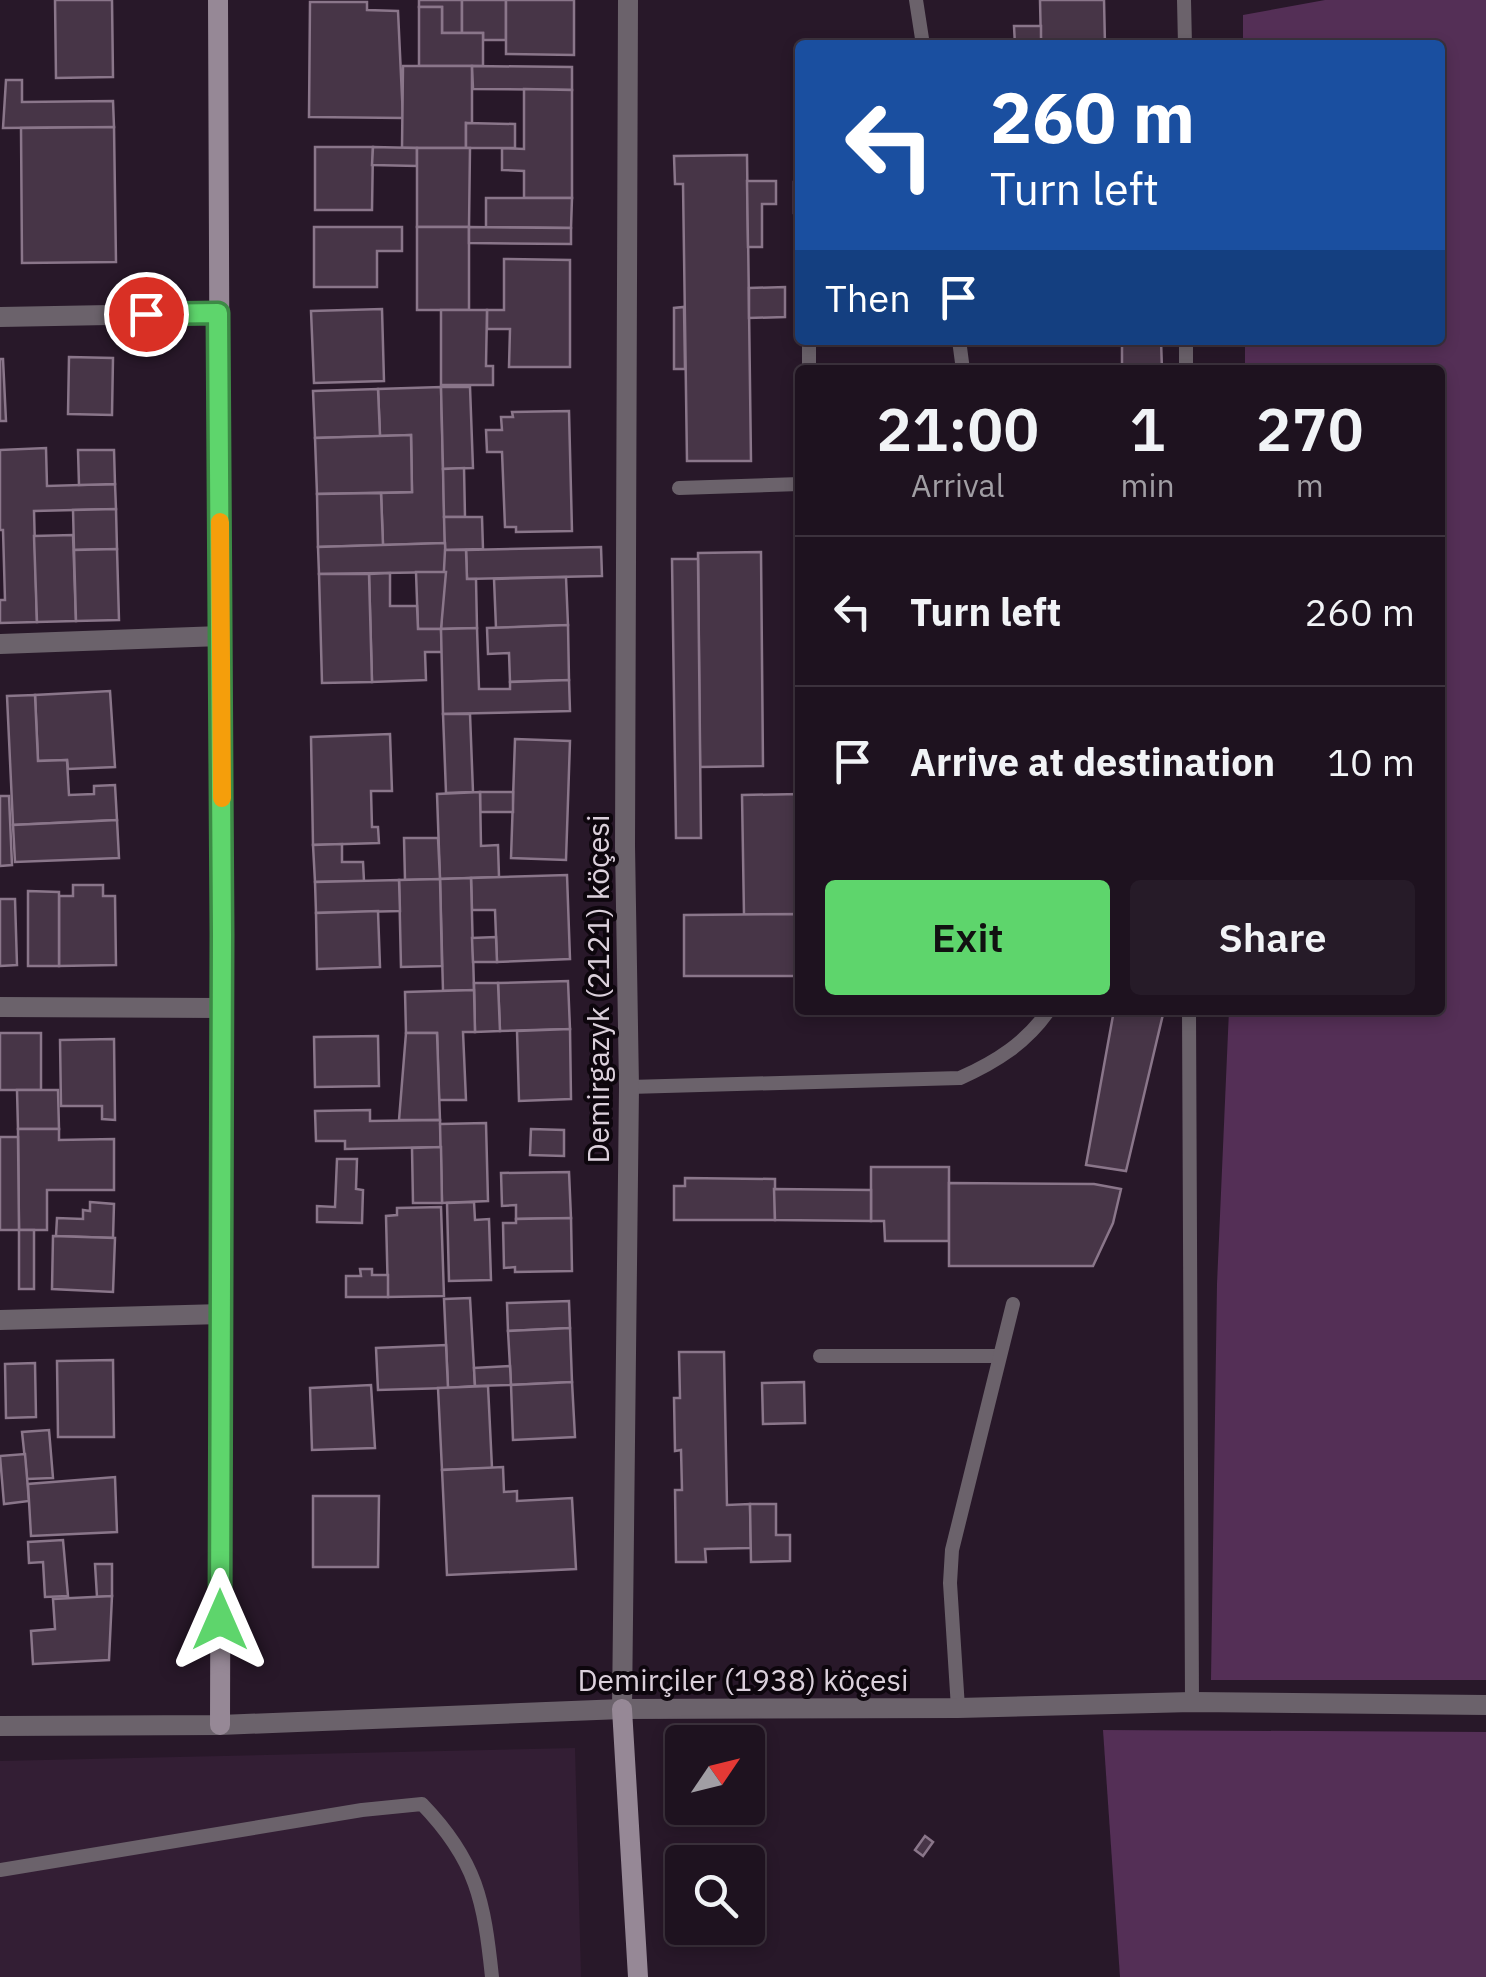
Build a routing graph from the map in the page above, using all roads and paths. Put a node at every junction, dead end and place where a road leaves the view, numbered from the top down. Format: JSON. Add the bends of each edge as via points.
{"nodes":[{"id":1,"x":218,"y":0,"type":"edge"},
{"id":2,"x":628,"y":0,"type":"edge"},
{"id":3,"x":916,"y":0,"type":"edge"},
{"id":4,"x":1184,"y":0,"type":"edge"},
{"id":5,"x":922,"y":40,"type":"edge"},
{"id":6,"x":1184,"y":40,"type":"edge"},
{"id":7,"x":218,"y":313,"type":"junction"},
{"id":8,"x":0,"y":317,"type":"edge"},
{"id":9,"x":795,"y":484,"type":"edge"},
{"id":10,"x":679,"y":488,"type":"dead end"},
{"id":11,"x":222,"y":636,"type":"junction"},
{"id":12,"x":0,"y":644,"type":"edge"},
{"id":13,"x":0,"y":1007,"type":"edge"},
{"id":14,"x":222,"y":1008,"type":"junction"},
{"id":15,"x":1045,"y":1015,"type":"edge"},
{"id":16,"x":1189,"y":1015,"type":"edge"},
{"id":17,"x":629,"y":1088,"type":"junction"},
{"id":18,"x":1013,"y":1304,"type":"dead end"},
{"id":19,"x":222,"y":1314,"type":"junction"},
{"id":20,"x":0,"y":1320,"type":"edge"},
{"id":21,"x":820,"y":1356,"type":"dead end"},
{"id":22,"x":998,"y":1356,"type":"junction"},
{"id":23,"x":1192,"y":1702,"type":"junction"},
{"id":24,"x":1486,"y":1705,"type":"edge"},
{"id":25,"x":622,"y":1708,"type":"junction"},
{"id":26,"x":958,"y":1708,"type":"junction"},
{"id":27,"x":220,"y":1725,"type":"junction"},
{"id":28,"x":0,"y":1726,"type":"edge"},
{"id":29,"x":0,"y":1870,"type":"edge"},
{"id":30,"x":492,"y":1977,"type":"edge"},
{"id":31,"x":638,"y":1977,"type":"edge"}],
"edges":[{"from":1,"to":7,"type":"street"},
{"from":2,"to":17,"type":"street","name":"Demirgazyk (2121) köçesi"},
{"from":3,"to":5,"type":"lane"},
{"from":4,"to":6,"type":"lane"},
{"from":7,"to":8,"type":"street"},
{"from":7,"to":11,"type":"street"},
{"from":9,"to":10,"type":"lane"},
{"from":11,"to":12,"type":"street"},
{"from":11,"to":14,"type":"street"},
{"from":13,"to":14,"type":"street"},
{"from":14,"to":19,"type":"street"},
{"from":15,"to":17,"type":"lane","via":[[997,1062],[960,1078]]},
{"from":16,"to":23,"type":"lane"},
{"from":17,"to":25,"type":"street","name":"Demirgazyk (2121) köçesi"},
{"from":18,"to":22,"type":"lane"},
{"from":19,"to":20,"type":"street"},
{"from":19,"to":27,"type":"street"},
{"from":21,"to":22,"type":"lane"},
{"from":22,"to":26,"type":"lane","via":[[952,1550]]},
{"from":23,"to":24,"type":"street","name":"Demirçiler (1938) köçesi"},
{"from":23,"to":26,"type":"street","name":"Demirçiler (1938) köçesi"},
{"from":25,"to":26,"type":"street","name":"Demirçiler (1938) köçesi"},
{"from":25,"to":27,"type":"street","name":"Demirçiler (1938) köçesi"},
{"from":25,"to":31,"type":"street","name":"Demirgazyk (2121) köçesi"},
{"from":27,"to":28,"type":"street","name":"Demirçiler (1938) köçesi"},
{"from":29,"to":30,"type":"lane","via":[[422,1804],[471,1868],[487,1924]]}]}
